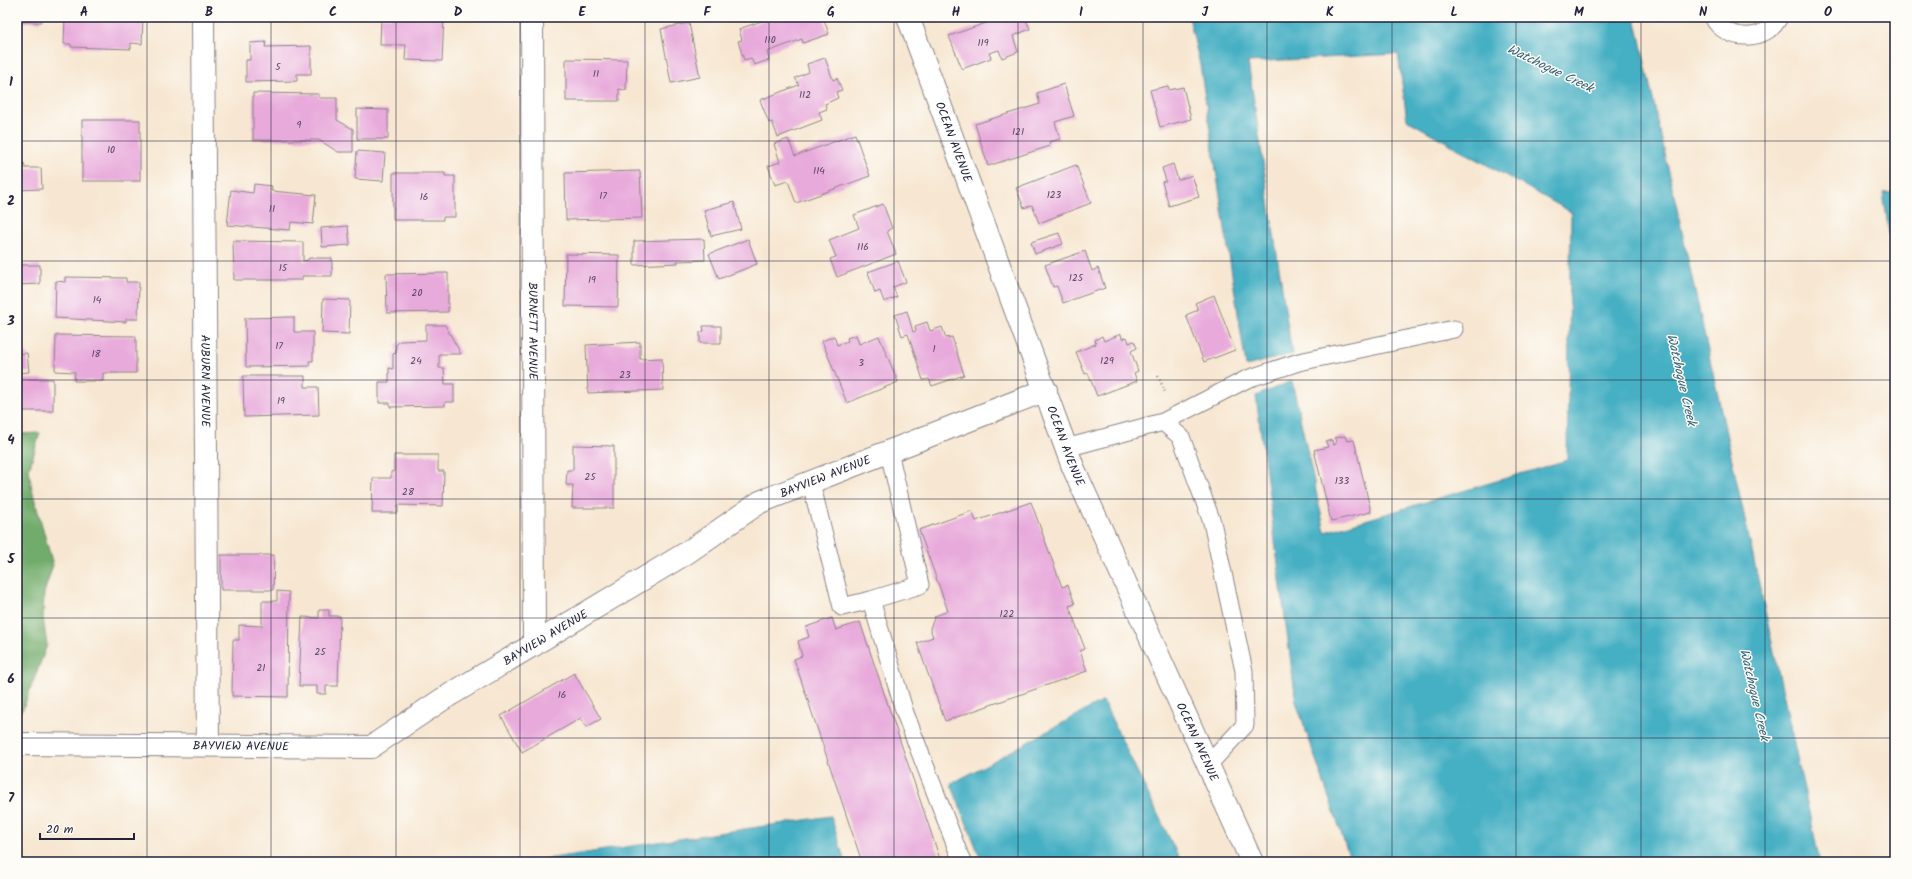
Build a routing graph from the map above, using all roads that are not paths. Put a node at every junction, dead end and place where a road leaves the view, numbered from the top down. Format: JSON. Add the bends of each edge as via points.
{"nodes":[{"id":1,"x":203,"y":17,"type":"edge"},
{"id":2,"x":532,"y":17,"type":"edge"},
{"id":3,"x":908,"y":17,"type":"edge"},
{"id":4,"x":1713,"y":17,"type":"edge"},
{"id":5,"x":1779,"y":17,"type":"edge"},
{"id":6,"x":1454,"y":329,"type":"dead end"},
{"id":7,"x":1046,"y":390,"type":"junction"},
{"id":8,"x":1163,"y":422,"type":"junction"},
{"id":9,"x":1066,"y":448,"type":"junction"},
{"id":10,"x":889,"y":452,"type":"junction"},
{"id":11,"x":811,"y":483,"type":"junction"},
{"id":12,"x":872,"y":600,"type":"junction"},
{"id":13,"x":534,"y":645,"type":"junction"},
{"id":14,"x":17,"y":744,"type":"edge"},
{"id":15,"x":208,"y":746,"type":"junction"},
{"id":16,"x":1208,"y":765,"type":"junction"},
{"id":17,"x":962,"y":862,"type":"edge"},
{"id":18,"x":1252,"y":862,"type":"edge"}],
"edges":[{"from":1,"to":15,"type":"street","name":"AUBURN AVENUE"},
{"from":2,"to":13,"type":"street","name":"BURNETT AVENUE"},
{"from":3,"to":7,"type":"street","name":"OCEAN AVENUE"},
{"from":4,"to":5,"type":"lane","via":[[1723,29],[1733,35],[1746,37],[1769,30]]},
{"from":6,"to":8,"type":"lane","via":[[1279,368],[1247,379]]},
{"from":7,"to":9,"type":"street","name":"OCEAN AVENUE"},
{"from":7,"to":10,"type":"street","name":"BAYVIEW AVENUE"},
{"from":8,"to":9,"type":"lane"},
{"from":8,"to":16,"type":"lane","via":[[1181,437],[1212,522],[1244,671],[1245,725]]},
{"from":9,"to":16,"type":"street","name":"OCEAN AVENUE"},
{"from":10,"to":11,"type":"street","name":"BAYVIEW AVENUE"},
{"from":10,"to":12,"type":"lane","via":[[920,586]]},
{"from":11,"to":12,"type":"lane","via":[[842,606]]},
{"from":11,"to":13,"type":"street","name":"BAYVIEW AVENUE","via":[[760,502],[688,552]]},
{"from":12,"to":17,"type":"lane","via":[[906,713]]},
{"from":13,"to":15,"type":"street","name":"BAYVIEW AVENUE","via":[[443,699],[371,747]]},
{"from":14,"to":15,"type":"street","name":"BAYVIEW AVENUE"},
{"from":16,"to":18,"type":"street","name":"OCEAN AVENUE"}]}
